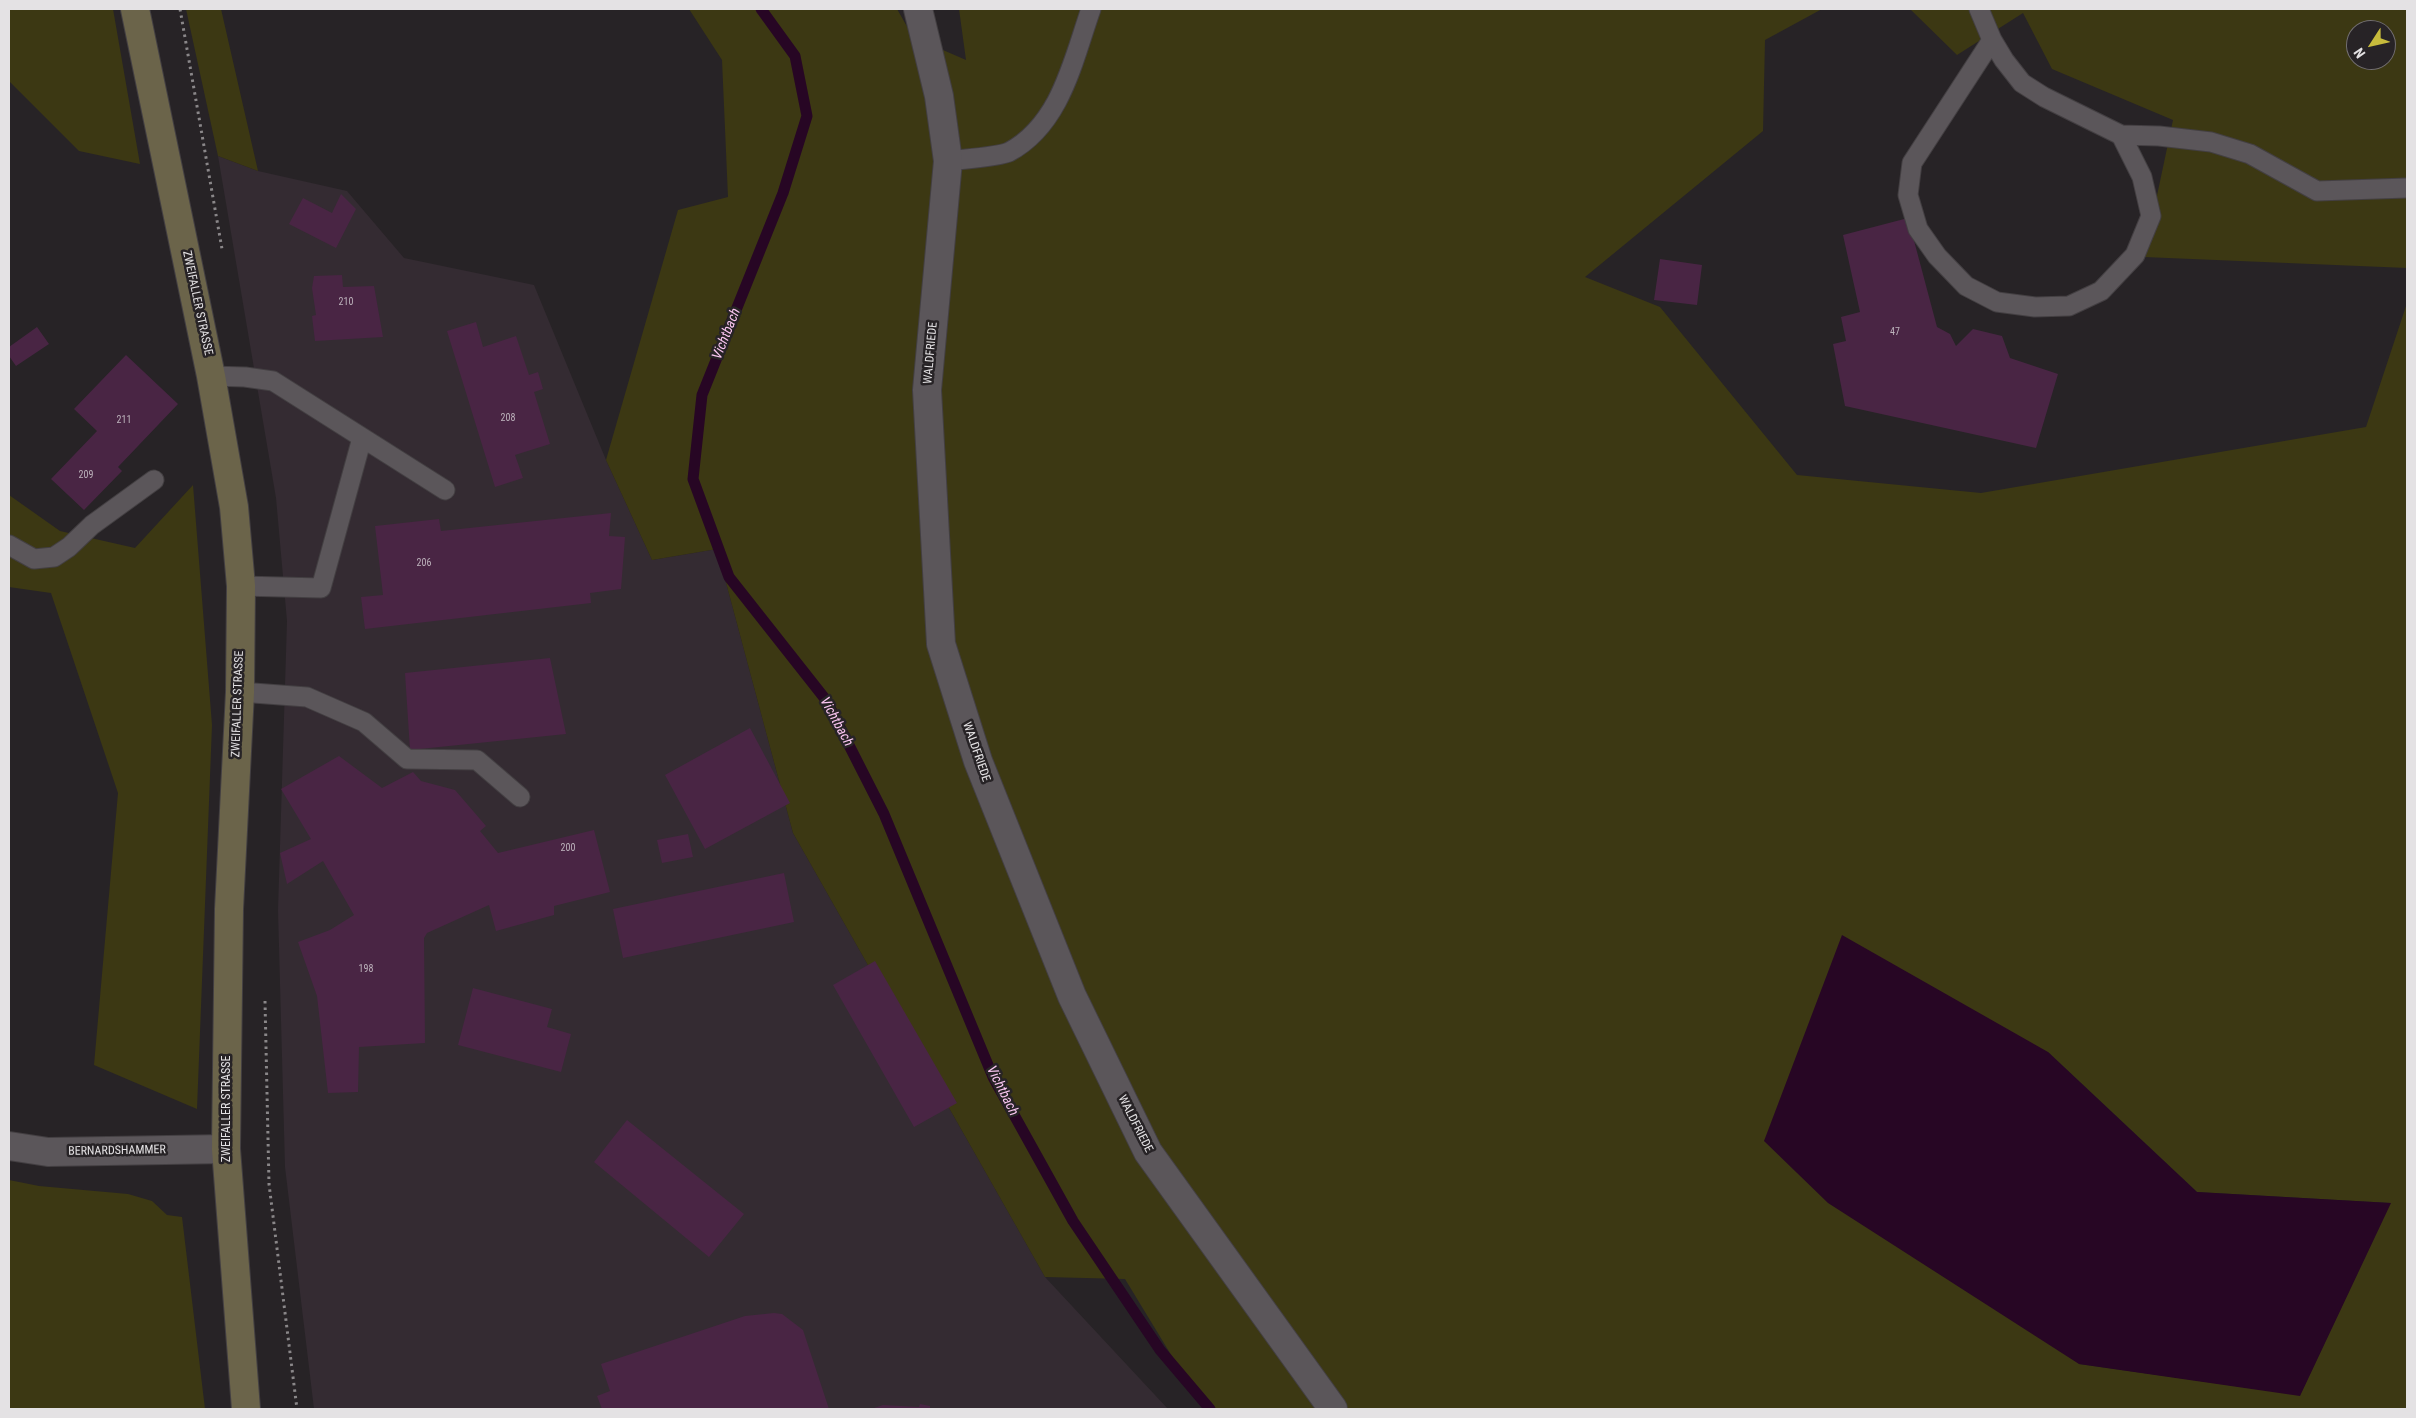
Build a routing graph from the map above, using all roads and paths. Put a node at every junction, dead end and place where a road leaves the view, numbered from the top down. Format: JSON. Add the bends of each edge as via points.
{"nodes":[{"id":1,"x":135,"y":9,"type":"edge"},
{"id":2,"x":918,"y":9,"type":"edge"},
{"id":3,"x":1091,"y":9,"type":"edge"},
{"id":4,"x":1979,"y":9,"type":"edge"},
{"id":5,"x":1992,"y":40,"type":"junction"},
{"id":6,"x":2121,"y":135,"type":"junction"},
{"id":7,"x":948,"y":161,"type":"junction"},
{"id":8,"x":2407,"y":188,"type":"edge"},
{"id":9,"x":212,"y":376,"type":"junction"},
{"id":10,"x":362,"y":438,"type":"junction"},
{"id":11,"x":154,"y":480,"type":"dead end"},
{"id":12,"x":445,"y":490,"type":"dead end"},
{"id":13,"x":9,"y":545,"type":"edge"},
{"id":14,"x":241,"y":586,"type":"junction"},
{"id":15,"x":240,"y":692,"type":"junction"},
{"id":16,"x":520,"y":797,"type":"dead end"},
{"id":17,"x":265,"y":1000,"type":"dead end"},
{"id":18,"x":9,"y":1146,"type":"edge"},
{"id":19,"x":226,"y":1149,"type":"junction"},
{"id":20,"x":246,"y":1409,"type":"edge"},
{"id":21,"x":297,"y":1409,"type":"edge"},
{"id":22,"x":1333,"y":1409,"type":"edge"}],
"edges":[{"from":1,"to":9,"type":"main road","name":"ZWEIFALLER STRASSE"},
{"from":2,"to":7,"type":"street","name":"WALDFRIEDE","via":[[939,96]]},
{"from":3,"to":7,"type":"lane","via":[[1056,106],[1034,134],[1007,152]]},
{"from":4,"to":5,"type":"lane"},
{"from":5,"to":6,"type":"lane","via":[[2022,83]]},
{"from":5,"to":6,"type":"lane","via":[[1912,163],[1908,195],[1918,229],[1937,256],[1966,286],[1997,302],[2035,307],[2068,306],[2101,291],[2135,255],[2151,216],[2142,177]]},
{"from":6,"to":8,"type":"lane","via":[[2212,142],[2250,154],[2318,191]]},
{"from":7,"to":22,"type":"street","name":"WALDFRIEDE","via":[[927,390],[940,644],[978,761],[1072,996],[1148,1152]]},
{"from":9,"to":10,"type":"lane","via":[[273,381]]},
{"from":9,"to":14,"type":"main road","name":"ZWEIFALLER STRASSE","via":[[234,507]]},
{"from":10,"to":12,"type":"lane"},
{"from":10,"to":14,"type":"lane","via":[[321,588]]},
{"from":11,"to":13,"type":"lane","via":[[54,557],[34,559]]},
{"from":14,"to":15,"type":"main road","name":"ZWEIFALLER STRASSE"},
{"from":15,"to":16,"type":"lane","via":[[307,697],[364,722],[407,759],[477,760]]},
{"from":15,"to":19,"type":"main road","name":"ZWEIFALLER STRASSE","via":[[229,909]]},
{"from":17,"to":21,"type":"path","via":[[269,1184]]},
{"from":18,"to":19,"type":"street","name":"BERNARDSHAMMER","via":[[48,1152]]},
{"from":19,"to":20,"type":"main road","name":"ZWEIFALLER STRASSE"}]}
